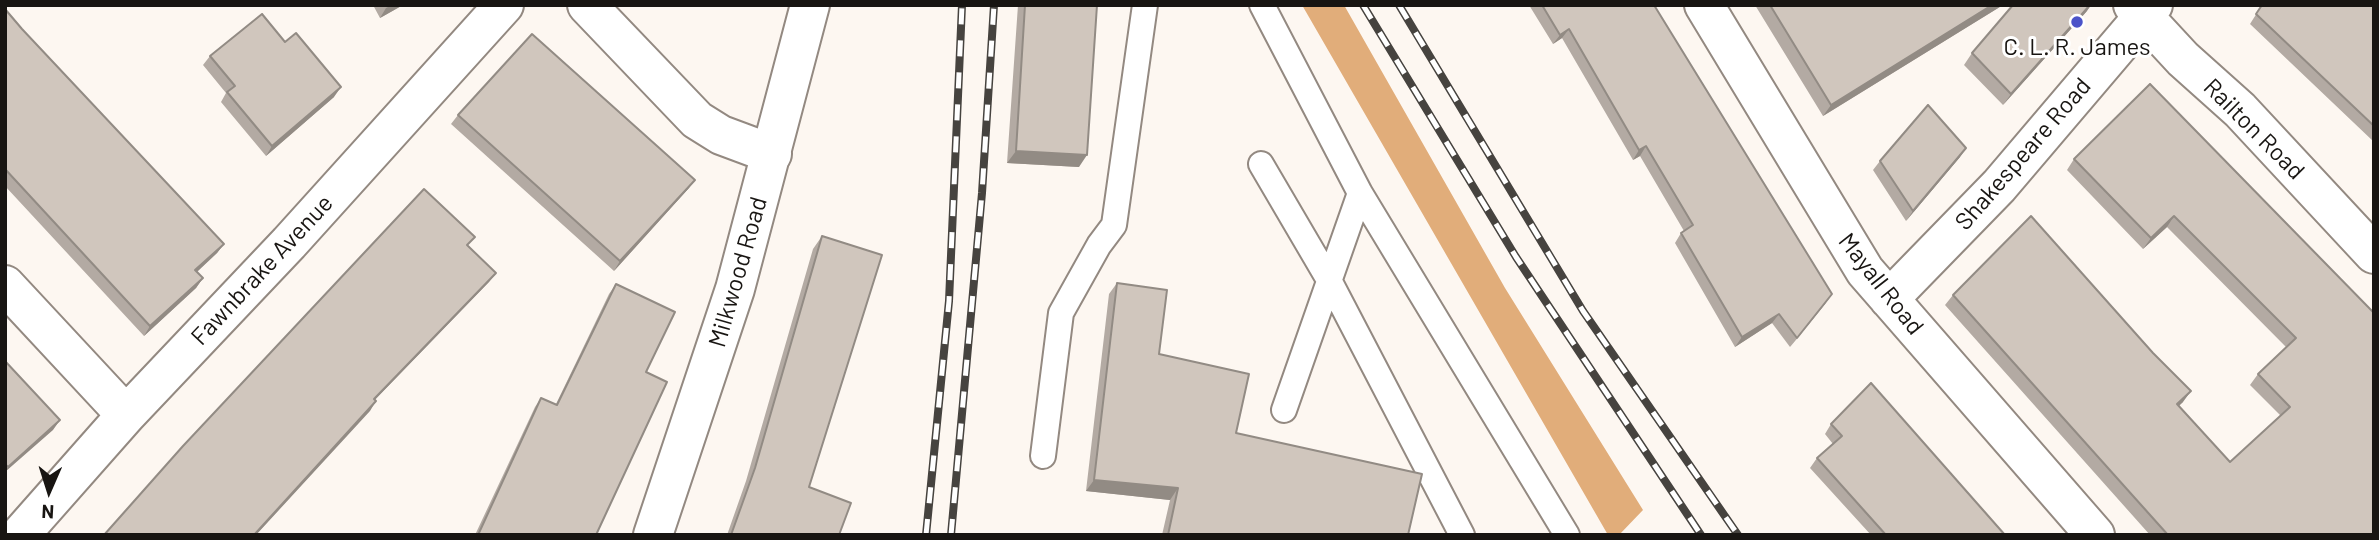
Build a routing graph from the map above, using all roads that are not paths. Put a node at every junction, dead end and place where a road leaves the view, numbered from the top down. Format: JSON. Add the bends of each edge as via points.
{"nodes":[{"id":1,"x":504,"y":5,"type":"edge"},
{"id":2,"x":587,"y":5,"type":"edge"},
{"id":3,"x":810,"y":5,"type":"edge"},
{"id":4,"x":1145,"y":5,"type":"edge"},
{"id":5,"x":1262,"y":5,"type":"edge"},
{"id":6,"x":1704,"y":5,"type":"edge"},
{"id":7,"x":2143,"y":9,"type":"edge"},
{"id":8,"x":772,"y":154,"type":"junction"},
{"id":9,"x":1261,"y":164,"type":"dead end"},
{"id":10,"x":1360,"y":193,"type":"junction"},
{"id":11,"x":2374,"y":254,"type":"edge"},
{"id":12,"x":1329,"y":280,"type":"junction"},
{"id":13,"x":5,"y":285,"type":"edge"},
{"id":14,"x":1889,"y":299,"type":"junction"},
{"id":15,"x":1284,"y":410,"type":"dead end"},
{"id":16,"x":126,"y":415,"type":"junction"},
{"id":17,"x":1043,"y":456,"type":"dead end"},
{"id":18,"x":20,"y":535,"type":"edge"},
{"id":19,"x":653,"y":535,"type":"edge"},
{"id":20,"x":1462,"y":535,"type":"edge"},
{"id":21,"x":1567,"y":535,"type":"edge"},
{"id":22,"x":2095,"y":535,"type":"edge"}],
"edges":[{"from":1,"to":16,"type":"street","name":"Fawnbrake Avenue"},
{"from":2,"to":8,"type":"street","via":[[697,120],[721,135]]},
{"from":3,"to":8,"type":"street","name":"Milkwood Road"},
{"from":4,"to":17,"type":"lane","via":[[1115,225],[1098,245],[1061,313]]},
{"from":5,"to":10,"type":"lane"},
{"from":6,"to":14,"type":"street","name":"Mayall Road","via":[[1864,271]]},
{"from":7,"to":11,"type":"street","name":"Railton Road","via":[[2183,59],[2240,110]]},
{"from":7,"to":14,"type":"street","name":"Shakespeare Road","via":[[1999,186]]},
{"from":8,"to":19,"type":"street","name":"Milkwood Road","via":[[735,289]]},
{"from":9,"to":12,"type":"lane"},
{"from":10,"to":12,"type":"lane"},
{"from":10,"to":21,"type":"lane"},
{"from":12,"to":15,"type":"lane"},
{"from":12,"to":20,"type":"lane"},
{"from":13,"to":16,"type":"street"},
{"from":14,"to":22,"type":"street","name":"Mayall Road"},
{"from":16,"to":18,"type":"street","name":"Fawnbrake Avenue"}]}
